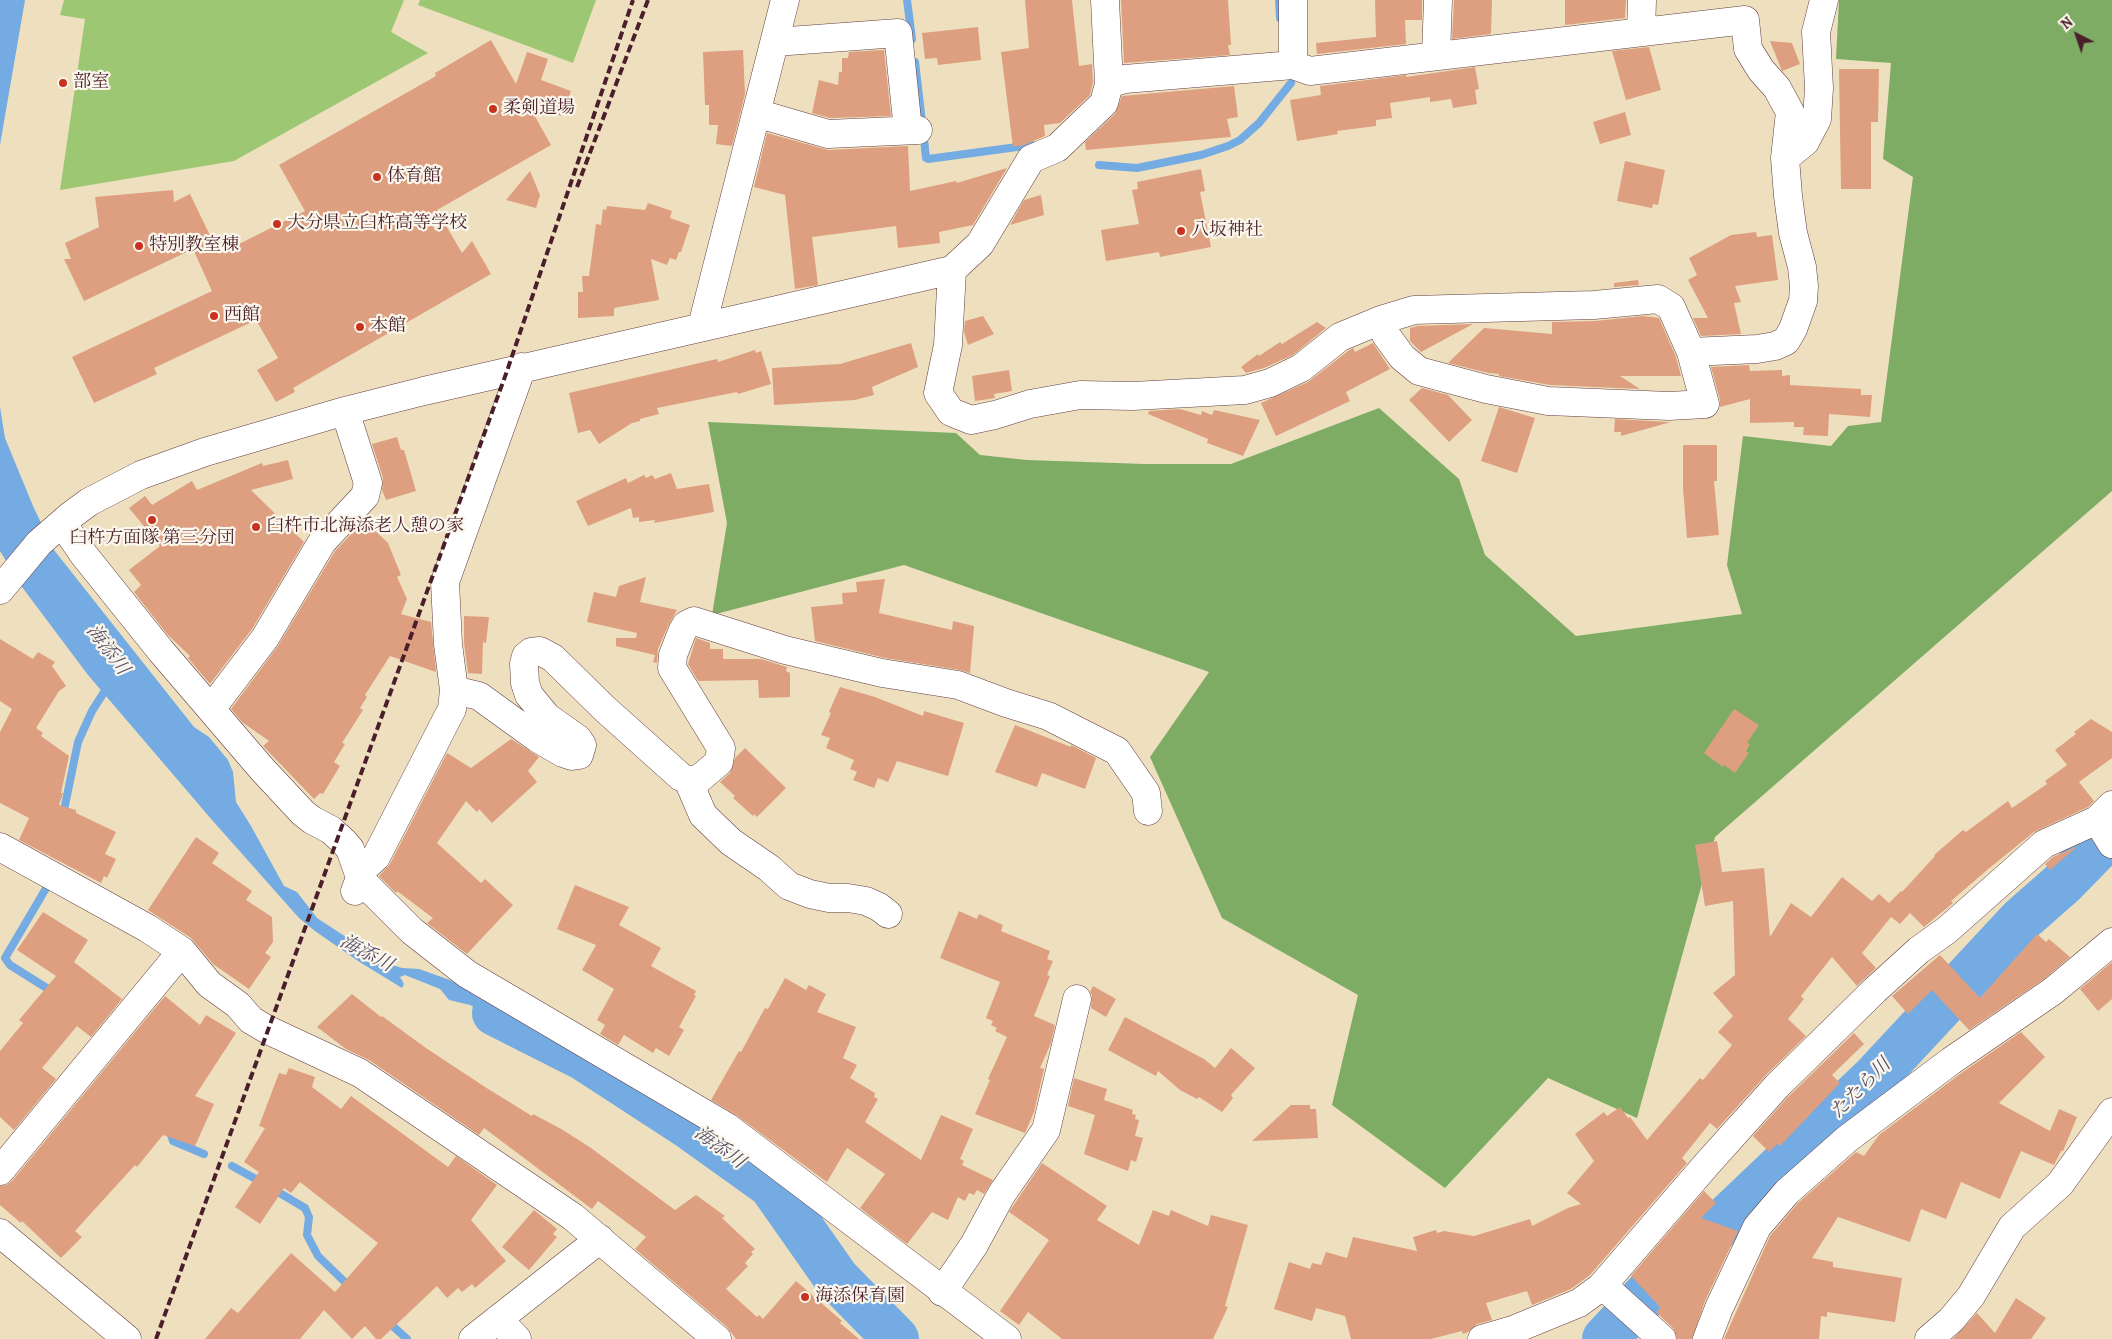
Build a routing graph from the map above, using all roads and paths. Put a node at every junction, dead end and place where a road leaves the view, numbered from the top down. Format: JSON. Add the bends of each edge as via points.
{"nodes":[{"id":1,"x":785,"y":0,"type":"edge"},
{"id":2,"x":1105,"y":0,"type":"edge"},
{"id":3,"x":1293,"y":0,"type":"edge"},
{"id":4,"x":1438,"y":0,"type":"edge"},
{"id":5,"x":1642,"y":0,"type":"edge"},
{"id":6,"x":1824,"y":0,"type":"edge"},
{"id":7,"x":1641,"y":32,"type":"junction"},
{"id":8,"x":774,"y":42,"type":"junction"},
{"id":9,"x":1436,"y":56,"type":"junction"},
{"id":10,"x":1293,"y":65,"type":"junction"},
{"id":11,"x":1109,"y":84,"type":"junction"},
{"id":12,"x":756,"y":113,"type":"junction"},
{"id":13,"x":1785,"y":158,"type":"junction"},
{"id":14,"x":952,"y":270,"type":"junction"},
{"id":15,"x":1381,"y":320,"type":"junction"},
{"id":16,"x":702,"y":326,"type":"junction"},
{"id":17,"x":1691,"y":352,"type":"junction"},
{"id":18,"x":522,"y":367,"type":"junction"},
{"id":19,"x":345,"y":411,"type":"junction"},
{"id":20,"x":59,"y":525,"type":"junction"},
{"id":21,"x":5,"y":584,"type":"edge"},
{"id":22,"x":454,"y":690,"type":"junction"},
{"id":23,"x":211,"y":709,"type":"junction"},
{"id":24,"x":688,"y":780,"type":"junction"},
{"id":25,"x":1148,"y":811,"type":"dead end"},
{"id":26,"x":2105,"y":823,"type":"edge"},
{"id":27,"x":0,"y":847,"type":"edge"},
{"id":28,"x":358,"y":886,"type":"junction"},
{"id":29,"x":888,"y":914,"type":"dead end"},
{"id":30,"x":2112,"y":942,"type":"edge"},
{"id":31,"x":182,"y":951,"type":"junction"},
{"id":32,"x":1077,"y":999,"type":"dead end"},
{"id":33,"x":2112,"y":1112,"type":"edge"},
{"id":34,"x":0,"y":1171,"type":"edge"},
{"id":35,"x":0,"y":1233,"type":"edge"},
{"id":36,"x":600,"y":1239,"type":"junction"},
{"id":37,"x":1606,"y":1289,"type":"junction"},
{"id":38,"x":942,"y":1292,"type":"junction"},
{"id":39,"x":498,"y":1319,"type":"junction"},
{"id":40,"x":1654,"y":1333,"type":"edge"},
{"id":41,"x":127,"y":1339,"type":"edge"},
{"id":42,"x":473,"y":1339,"type":"edge"},
{"id":43,"x":518,"y":1339,"type":"edge"},
{"id":44,"x":717,"y":1339,"type":"edge"},
{"id":45,"x":1007,"y":1339,"type":"edge"},
{"id":46,"x":1482,"y":1339,"type":"edge"},
{"id":47,"x":1706,"y":1339,"type":"edge"},
{"id":48,"x":1929,"y":1339,"type":"edge"}],
"edges":[{"from":1,"to":8,"type":"street"},
{"from":2,"to":11,"type":"street"},
{"from":3,"to":10,"type":"street"},
{"from":4,"to":9,"type":"street"},
{"from":5,"to":7,"type":"street"},
{"from":6,"to":13,"type":"street","via":[[1816,32],[1817,119],[1805,142]]},
{"from":7,"to":9,"type":"street"},
{"from":7,"to":13,"type":"street","via":[[1744,20],[1748,50],[1777,88],[1790,112]]},
{"from":8,"to":12,"type":"street"},
{"from":8,"to":12,"type":"street","via":[[898,33],[913,130],[828,134]]},
{"from":9,"to":10,"type":"street","via":[[1310,71]]},
{"from":10,"to":11,"type":"street","via":[[1125,79]]},
{"from":11,"to":14,"type":"street","via":[[1104,103],[1057,148],[1031,159],[980,244]]},
{"from":12,"to":16,"type":"street"},
{"from":13,"to":17,"type":"street","via":[[1792,224],[1804,286],[1803,302],[1793,329],[1786,341],[1775,346]]},
{"from":14,"to":15,"type":"street","via":[[948,345],[938,393],[950,412],[971,420],[1080,395],[1133,396],[1245,390],[1270,383],[1301,368],[1340,337]]},
{"from":14,"to":16,"type":"street"},
{"from":15,"to":17,"type":"street","via":[[1414,310],[1594,305],[1658,299],[1670,307]]},
{"from":15,"to":17,"type":"street","via":[[1386,335],[1402,357],[1419,371],[1548,401],[1669,406],[1705,404]]},
{"from":16,"to":18,"type":"street"},
{"from":18,"to":19,"type":"street"},
{"from":18,"to":22,"type":"street","via":[[445,582]]},
{"from":19,"to":20,"type":"street","via":[[205,452],[122,483]]},
{"from":19,"to":23,"type":"street","via":[[368,483],[365,496],[322,542],[265,638]]},
{"from":20,"to":21,"type":"street","via":[[28,555]]},
{"from":20,"to":23,"type":"street"},
{"from":22,"to":24,"type":"street","via":[[479,696],[543,742],[563,753],[579,755],[582,745],[578,739],[547,716],[529,694],[524,664],[526,656],[540,650],[553,658]]},
{"from":22,"to":28,"type":"street","via":[[452,709],[376,857],[364,868]]},
{"from":23,"to":28,"type":"street","via":[[303,813],[331,830],[350,849]]},
{"from":24,"to":25,"type":"street","via":[[699,779],[719,762],[722,748],[672,668],[673,655],[682,632],[686,625],[694,622],[785,650],[882,673],[958,685],[1048,716],[1117,751],[1146,793]]},
{"from":24,"to":29,"type":"street","via":[[702,816],[789,886],[829,898],[866,901]]},
{"from":26,"to":37,"type":"street","via":[[2044,844],[1875,990],[1777,1086],[1707,1164]]},
{"from":27,"to":31,"type":"street","via":[[147,928]]},
{"from":28,"to":38,"type":"street","via":[[466,974],[727,1127]]},
{"from":30,"to":47,"type":"street","via":[[2054,991],[1847,1139],[1787,1192],[1757,1227]]},
{"from":31,"to":34,"type":"street"},
{"from":31,"to":36,"type":"street","via":[[209,984],[238,1005],[252,1020],[360,1073],[573,1217]]},
{"from":32,"to":38,"type":"street","via":[[1046,1130],[1001,1195],[974,1245]]},
{"from":33,"to":48,"type":"street","via":[[2060,1184],[2012,1227],[1971,1296]]},
{"from":35,"to":41,"type":"street"},
{"from":36,"to":39,"type":"street"},
{"from":36,"to":44,"type":"street"},
{"from":37,"to":40,"type":"street"},
{"from":37,"to":46,"type":"street","via":[[1513,1330]]},
{"from":38,"to":45,"type":"street"},
{"from":39,"to":42,"type":"street"},
{"from":39,"to":43,"type":"street"}]}
